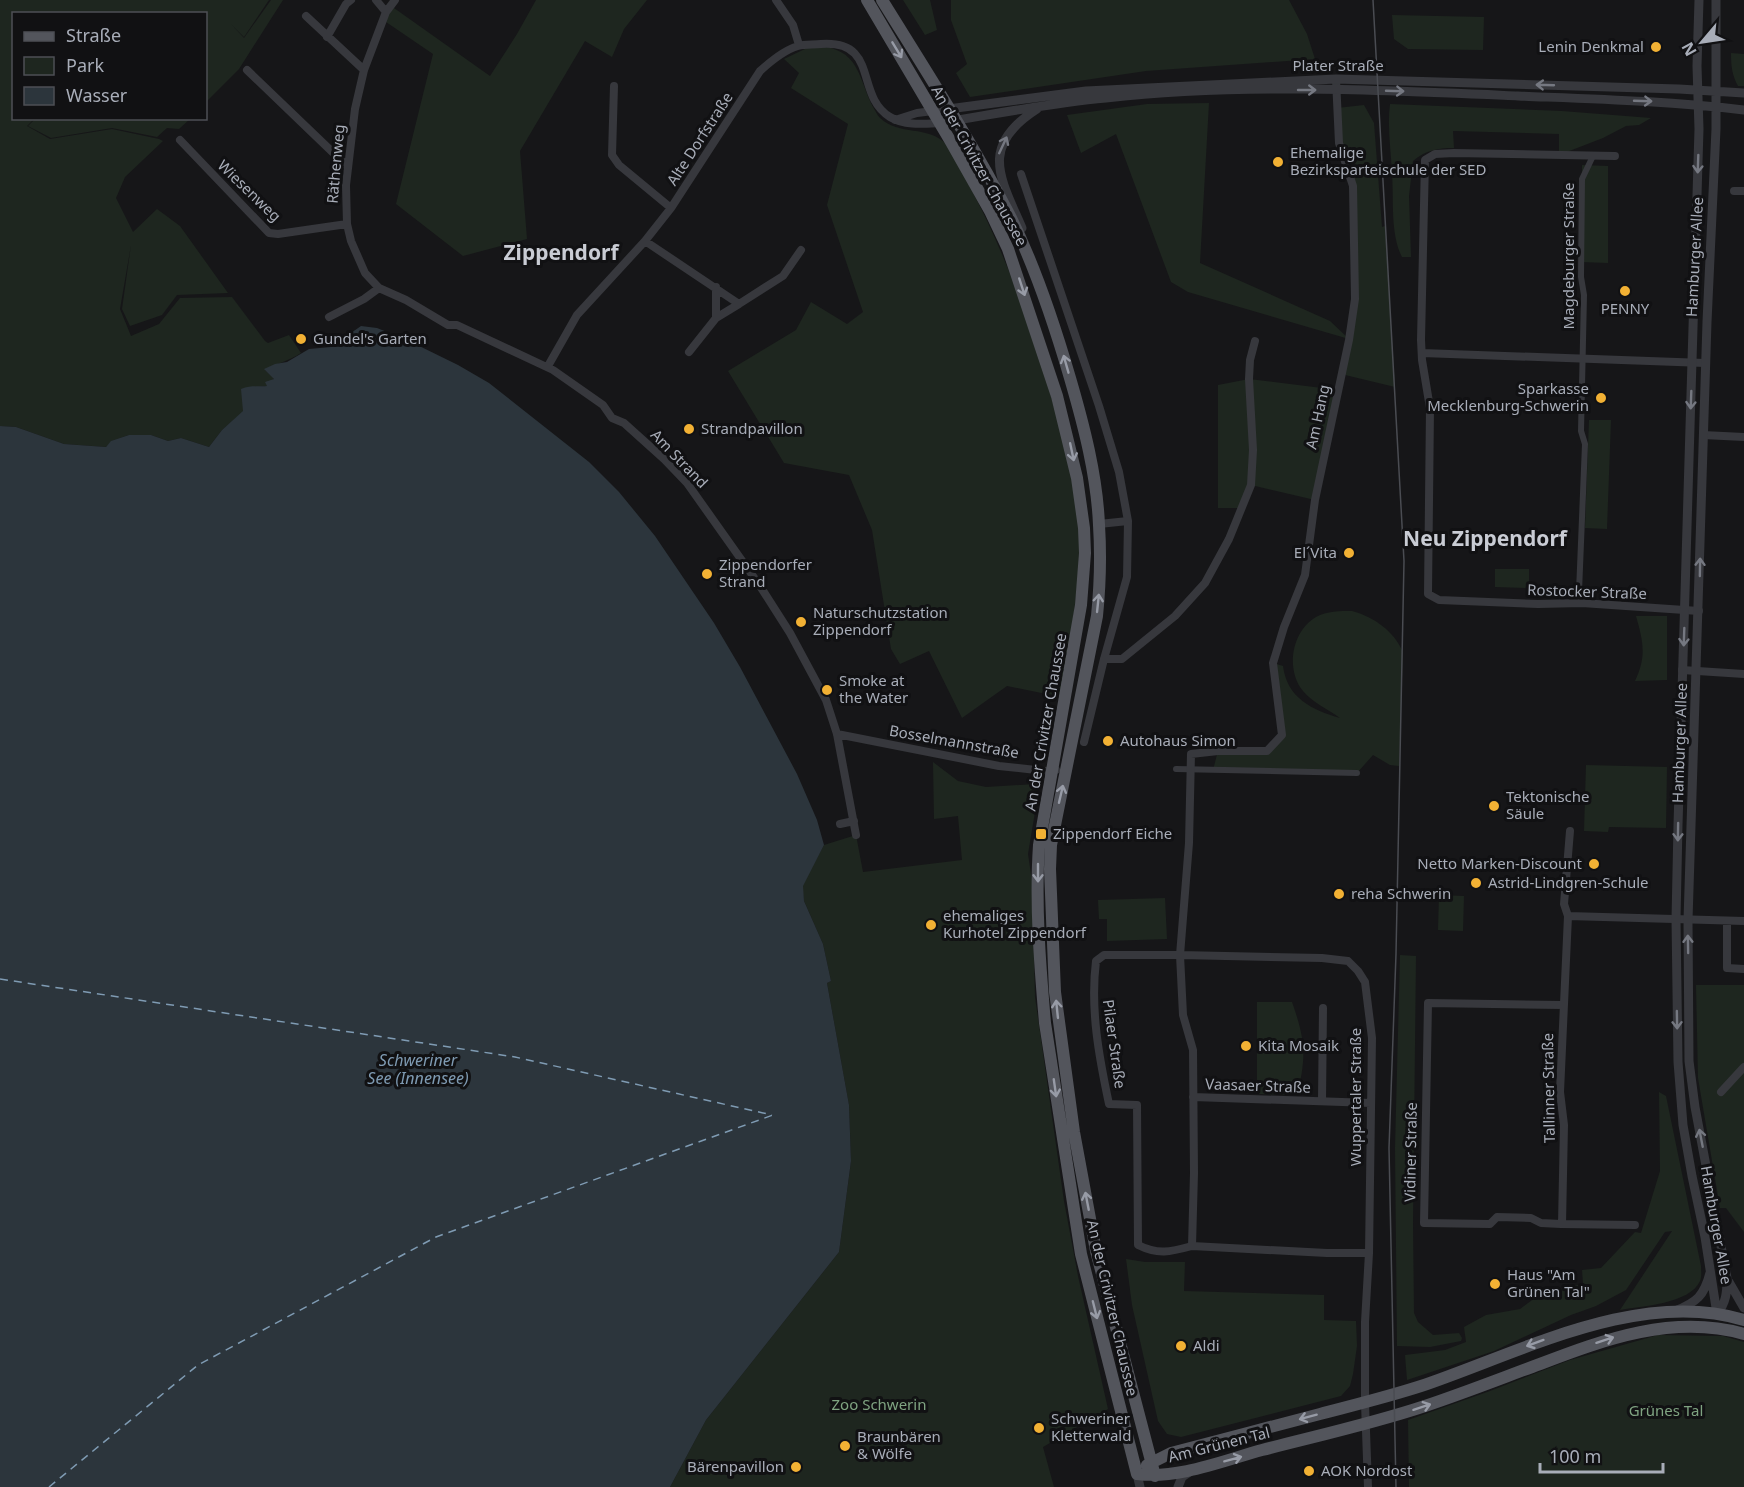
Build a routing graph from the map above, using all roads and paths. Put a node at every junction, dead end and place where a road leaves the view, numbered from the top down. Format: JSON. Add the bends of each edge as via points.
{"nodes":[{"id":1,"x":351,"y":0,"type":"edge"},
{"id":2,"x":376,"y":0,"type":"edge"},
{"id":3,"x":395,"y":0,"type":"edge"},
{"id":4,"x":776,"y":0,"type":"edge"},
{"id":5,"x":867,"y":0,"type":"edge"},
{"id":6,"x":882,"y":0,"type":"edge"},
{"id":7,"x":1699,"y":0,"type":"edge"},
{"id":8,"x":1716,"y":0,"type":"edge"},
{"id":9,"x":386,"y":12,"type":"junction"},
{"id":10,"x":306,"y":16,"type":"dead end"},
{"id":11,"x":327,"y":37,"type":"junction"},
{"id":12,"x":799,"y":45,"type":"junction"},
{"id":13,"x":247,"y":70,"type":"dead end"},
{"id":14,"x":364,"y":70,"type":"junction"},
{"id":15,"x":1336,"y":79,"type":"junction"},
{"id":16,"x":614,"y":86,"type":"dead end"},
{"id":17,"x":1337,"y":89,"type":"junction"},
{"id":18,"x":1698,"y":90,"type":"junction"},
{"id":19,"x":1715,"y":91,"type":"junction"},
{"id":20,"x":1744,"y":93,"type":"edge"},
{"id":21,"x":1698,"y":105,"type":"junction"},
{"id":22,"x":1039,"y":107,"type":"junction"},
{"id":23,"x":1715,"y":107,"type":"junction"},
{"id":24,"x":948,"y":109,"type":"junction"},
{"id":25,"x":1744,"y":110,"type":"edge"},
{"id":26,"x":933,"y":111,"type":"junction"},
{"id":27,"x":895,"y":120,"type":"junction"},
{"id":28,"x":955,"y":120,"type":"junction"},
{"id":29,"x":940,"y":123,"type":"junction"},
{"id":30,"x":180,"y":140,"type":"dead end"},
{"id":31,"x":1593,"y":156,"type":"junction"},
{"id":32,"x":1615,"y":156,"type":"dead end"},
{"id":33,"x":348,"y":167,"type":"junction"},
{"id":34,"x":1021,"y":174,"type":"dead end"},
{"id":35,"x":1734,"y":191,"type":"dead end"},
{"id":36,"x":1744,"y":191,"type":"edge"},
{"id":37,"x":671,"y":208,"type":"junction"},
{"id":38,"x":347,"y":224,"type":"junction"},
{"id":39,"x":645,"y":241,"type":"junction"},
{"id":40,"x":801,"y":250,"type":"dead end"},
{"id":41,"x":716,"y":287,"type":"junction"},
{"id":42,"x":379,"y":288,"type":"junction"},
{"id":43,"x":739,"y":304,"type":"junction"},
{"id":44,"x":329,"y":317,"type":"dead end"},
{"id":45,"x":716,"y":318,"type":"junction"},
{"id":46,"x":1059,"y":339,"type":"junction"},
{"id":47,"x":1255,"y":342,"type":"dead end"},
{"id":48,"x":689,"y":352,"type":"dead end"},
{"id":49,"x":1422,"y":353,"type":"junction"},
{"id":50,"x":1582,"y":359,"type":"junction"},
{"id":51,"x":1693,"y":362,"type":"junction"},
{"id":52,"x":1705,"y":363,"type":"junction"},
{"id":53,"x":548,"y":366,"type":"junction"},
{"id":54,"x":1703,"y":435,"type":"junction"},
{"id":55,"x":1744,"y":437,"type":"edge"},
{"id":56,"x":1128,"y":521,"type":"junction"},
{"id":57,"x":1099,"y":524,"type":"junction"},
{"id":58,"x":1582,"y":603,"type":"junction"},
{"id":59,"x":1685,"y":610,"type":"junction"},
{"id":60,"x":1699,"y":611,"type":"junction"},
{"id":61,"x":1104,"y":659,"type":"junction"},
{"id":62,"x":1682,"y":670,"type":"junction"},
{"id":63,"x":1697,"y":671,"type":"junction"},
{"id":64,"x":1744,"y":674,"type":"edge"},
{"id":65,"x":837,"y":734,"type":"junction"},
{"id":66,"x":1084,"y":742,"type":"dead end"},
{"id":67,"x":1067,"y":769,"type":"junction"},
{"id":68,"x":1176,"y":769,"type":"dead end"},
{"id":69,"x":1191,"y":770,"type":"junction"},
{"id":70,"x":1052,"y":771,"type":"junction"},
{"id":71,"x":1357,"y":773,"type":"dead end"},
{"id":72,"x":854,"y":821,"type":"junction"},
{"id":73,"x":840,"y":824,"type":"dead end"},
{"id":74,"x":1570,"y":831,"type":"dead end"},
{"id":75,"x":856,"y":835,"type":"dead end"},
{"id":76,"x":1568,"y":916,"type":"junction"},
{"id":77,"x":1676,"y":920,"type":"junction"},
{"id":78,"x":1688,"y":920,"type":"junction"},
{"id":79,"x":1727,"y":921,"type":"junction"},
{"id":80,"x":1744,"y":921,"type":"edge"},
{"id":81,"x":1180,"y":955,"type":"junction"},
{"id":82,"x":1744,"y":969,"type":"edge"},
{"id":83,"x":1563,"y":1005,"type":"junction"},
{"id":84,"x":1323,"y":1008,"type":"dead end"},
{"id":85,"x":1744,"y":1067,"type":"edge"},
{"id":86,"x":1721,"y":1092,"type":"dead end"},
{"id":87,"x":1193,"y":1097,"type":"junction"},
{"id":88,"x":1322,"y":1101,"type":"junction"},
{"id":89,"x":1371,"y":1103,"type":"junction"},
{"id":90,"x":1562,"y":1224,"type":"junction"},
{"id":91,"x":1635,"y":1225,"type":"dead end"},
{"id":92,"x":1192,"y":1246,"type":"junction"},
{"id":93,"x":1369,"y":1253,"type":"junction"},
{"id":94,"x":1711,"y":1271,"type":"junction"},
{"id":95,"x":1727,"y":1278,"type":"junction"},
{"id":96,"x":1744,"y":1308,"type":"edge"},
{"id":97,"x":1673,"y":1311,"type":"junction"},
{"id":98,"x":1717,"y":1314,"type":"junction"},
{"id":99,"x":1744,"y":1320,"type":"edge"},
{"id":100,"x":1700,"y":1326,"type":"junction"},
{"id":101,"x":1740,"y":1333,"type":"edge"},
{"id":102,"x":1365,"y":1403,"type":"junction"},
{"id":103,"x":1366,"y":1424,"type":"junction"},
{"id":104,"x":1152,"y":1462,"type":"junction"},
{"id":105,"x":1193,"y":1469,"type":"junction"},
{"id":106,"x":1139,"y":1481,"type":"edge"},
{"id":107,"x":1157,"y":1481,"type":"edge"},
{"id":108,"x":1178,"y":1487,"type":"edge"},
{"id":109,"x":1368,"y":1487,"type":"edge"}],
"edges":[{"from":1,"to":11,"type":"street"},
{"from":2,"to":9,"type":"street"},
{"from":3,"to":9,"type":"street","name":"Räthenweg"},
{"from":4,"to":12,"type":"street","via":[[793,25]]},
{"from":5,"to":26,"type":"main road","name":"An der Crivitzer Chaussee","one_way":true},
{"from":6,"to":24,"type":"main road","name":"An der Crivitzer Chaussee"},
{"from":7,"to":18,"type":"street","name":"Hamburger Allee"},
{"from":8,"to":19,"type":"street","name":"Hamburger Allee"},
{"from":9,"to":14,"type":"street","name":"Räthenweg"},
{"from":10,"to":11,"type":"street"},
{"from":11,"to":14,"type":"street"},
{"from":12,"to":27,"type":"street","name":"Alte Dorfstraße","via":[[842,44],[849,48],[860,62],[879,108]]},
{"from":12,"to":37,"type":"street","name":"Alte Dorfstraße","via":[[759,71]]},
{"from":13,"to":33,"type":"street"},
{"from":14,"to":33,"type":"street","name":"Räthenweg"},
{"from":15,"to":17,"type":"street","name":"Am Hang"},
{"from":18,"to":15,"type":"street","name":"Plater Straße","one_way":true},
{"from":15,"to":24,"type":"street","name":"Plater Straße","via":[[1086,91]]},
{"from":16,"to":37,"type":"street","via":[[612,155]]},
{"from":17,"to":21,"type":"street","name":"Plater Straße","one_way":true},
{"from":22,"to":17,"type":"street","name":"Plater Straße","one_way":true,"via":[[1153,94]]},
{"from":17,"to":69,"type":"street","name":"Am Hang","via":[[1339,143],[1353,186],[1355,299],[1305,575],[1273,663],[1282,735],[1267,751],[1191,754]]},
{"from":18,"to":19,"type":"street","name":"Plater Straße"},
{"from":18,"to":21,"type":"street","name":"Hamburger Allee"},
{"from":19,"to":20,"type":"street","name":"Plater Straße"},
{"from":19,"to":23,"type":"street","name":"Hamburger Allee"},
{"from":21,"to":23,"type":"street","name":"Plater Straße"},
{"from":21,"to":51,"type":"street","name":"Hamburger Allee","one_way":true},
{"from":22,"to":28,"type":"street","name":"Plater Straße"},
{"from":46,"to":22,"type":"street","one_way":true,"via":[[1046,289],[999,168],[1000,149],[1006,138],[1025,116]]},
{"from":23,"to":25,"type":"street","name":"Plater Straße"},
{"from":23,"to":52,"type":"street","name":"Hamburger Allee"},
{"from":24,"to":26,"type":"street","name":"Plater Straße"},
{"from":24,"to":28,"type":"main road","name":"An der Crivitzer Chaussee"},
{"from":26,"to":27,"type":"street"},
{"from":26,"to":29,"type":"main road","name":"An der Crivitzer Chaussee"},
{"from":27,"to":29,"type":"street"},
{"from":28,"to":29,"type":"street","name":"Plater Straße"},
{"from":28,"to":46,"type":"main road","name":"An der Crivitzer Chaussee","via":[[1019,236]]},
{"from":29,"to":70,"type":"main road","name":"An der Crivitzer Chaussee","one_way":true,"via":[[1008,249],[1057,396],[1077,478],[1084,528],[1084,578]]},
{"from":30,"to":38,"type":"street","name":"Wiesenweg","via":[[270,233]]},
{"from":31,"to":32,"type":"street"},
{"from":31,"to":49,"type":"street","via":[[1435,154],[1425,160]]},
{"from":31,"to":50,"type":"street","name":"Magdeburger Straße","via":[[1582,179]]},
{"from":33,"to":38,"type":"street","name":"Räthenweg"},
{"from":34,"to":56,"type":"street","name":"An der Crivitzer Chaussee","via":[[1099,406],[1119,472]]},
{"from":35,"to":36,"type":"street"},
{"from":37,"to":39,"type":"street","name":"Alte Dorfstraße"},
{"from":38,"to":42,"type":"street","name":"Räthenweg","via":[[365,273]]},
{"from":39,"to":41,"type":"street"},
{"from":39,"to":53,"type":"street","name":"Alte Dorfstraße","via":[[577,315]]},
{"from":40,"to":43,"type":"street","via":[[783,276]]},
{"from":41,"to":43,"type":"street"},
{"from":41,"to":45,"type":"street"},
{"from":42,"to":44,"type":"street"},
{"from":42,"to":53,"type":"street","name":"Am Strand","via":[[448,325],[457,325]]},
{"from":43,"to":45,"type":"street"},
{"from":45,"to":48,"type":"street"},
{"from":57,"to":46,"type":"main road","name":"An der Crivitzer Chaussee","one_way":true,"via":[[1082,422]]},
{"from":47,"to":61,"type":"street","via":[[1249,379],[1251,485],[1229,539],[1205,583],[1175,616],[1122,660]]},
{"from":49,"to":50,"type":"street"},
{"from":49,"to":58,"type":"street","name":"Rostocker Straße","via":[[1431,408],[1428,594],[1439,600]]},
{"from":50,"to":51,"type":"street"},
{"from":50,"to":58,"type":"street","name":"Magdeburger Straße"},
{"from":51,"to":52,"type":"street"},
{"from":51,"to":59,"type":"street","name":"Hamburger Allee","one_way":true},
{"from":52,"to":54,"type":"street","name":"Hamburger Allee"},
{"from":53,"to":65,"type":"street","name":"Am Strand","via":[[603,405],[612,418],[624,423],[694,493],[741,556],[790,633],[826,700]]},
{"from":54,"to":55,"type":"street"},
{"from":60,"to":54,"type":"street","name":"Hamburger Allee","one_way":true},
{"from":56,"to":57,"type":"street"},
{"from":56,"to":61,"type":"street","name":"An der Crivitzer Chaussee","via":[[1127,577]]},
{"from":67,"to":57,"type":"main road","name":"An der Crivitzer Chaussee","one_way":true,"via":[[1096,616]]},
{"from":58,"to":59,"type":"street","name":"Rostocker Straße"},
{"from":59,"to":60,"type":"street","name":"Rostocker Straße"},
{"from":59,"to":62,"type":"street","name":"Hamburger Allee","one_way":true},
{"from":60,"to":63,"type":"street","name":"Hamburger Allee"},
{"from":61,"to":66,"type":"street"},
{"from":62,"to":63,"type":"street"},
{"from":62,"to":77,"type":"street","name":"Hamburger Allee","one_way":true},
{"from":63,"to":64,"type":"street"},
{"from":63,"to":78,"type":"street","name":"Hamburger Allee"},
{"from":65,"to":70,"type":"street","name":"Bosselmannstraße","via":[[999,766]]},
{"from":65,"to":72,"type":"street","name":"Am Strand"},
{"from":67,"to":70,"type":"street","name":"Bosselmannstraße"},
{"from":104,"to":67,"type":"main road","name":"An der Crivitzer Chaussee","one_way":true,"via":[[1096,1251],[1058,1022],[1050,869],[1055,821]]},
{"from":68,"to":69,"type":"street"},
{"from":69,"to":71,"type":"street"},
{"from":69,"to":81,"type":"street"},
{"from":70,"to":106,"type":"main road","name":"An der Crivitzer Chaussee","one_way":true,"via":[[1037,872],[1045,1023],[1081,1254]]},
{"from":72,"to":73,"type":"street"},
{"from":72,"to":75,"type":"street","name":"Am Strand"},
{"from":74,"to":76,"type":"street","name":"Tallinner Straße","via":[[1564,904]]},
{"from":76,"to":77,"type":"street"},
{"from":76,"to":83,"type":"street","name":"Tallinner Straße"},
{"from":77,"to":78,"type":"street"},
{"from":77,"to":94,"type":"street","name":"Hamburger Allee","one_way":true,"via":[[1683,1125]]},
{"from":78,"to":79,"type":"street"},
{"from":95,"to":78,"type":"street","name":"Hamburger Allee","one_way":true,"via":[[1689,1061]]},
{"from":79,"to":80,"type":"street"},
{"from":79,"to":82,"type":"street","via":[[1726,968]]},
{"from":81,"to":87,"type":"street","via":[[1183,1015],[1192,1050]]},
{"from":81,"to":89,"type":"street","name":"Wuppertaler Straße","via":[[1348,961],[1365,982],[1372,1038]]},
{"from":81,"to":92,"type":"street","name":"Pilaer Straße","via":[[1104,955],[1096,961],[1096,1034],[1109,1104],[1137,1105],[1138,1245],[1154,1253]]},
{"from":83,"to":90,"type":"street","name":"Tallinner Straße"},
{"from":83,"to":90,"type":"street","name":"Vidiner Straße","via":[[1428,1003],[1424,1181],[1424,1223],[1490,1224],[1497,1218],[1531,1218]]},
{"from":84,"to":88,"type":"street","name":"Vaasaer Straße"},
{"from":85,"to":86,"type":"street"},
{"from":87,"to":88,"type":"street","name":"Vaasaer Straße"},
{"from":87,"to":92,"type":"street"},
{"from":88,"to":89,"type":"street","name":"Vaasaer Straße"},
{"from":89,"to":93,"type":"street","name":"Wuppertaler Straße"},
{"from":90,"to":91,"type":"street","name":"Vidiner Straße"},
{"from":92,"to":93,"type":"street","name":"Pilaer Straße"},
{"from":93,"to":102,"type":"street","name":"Wuppertaler Straße"},
{"from":94,"to":97,"type":"street","via":[[1702,1295]]},
{"from":94,"to":98,"type":"street","name":"Hamburger Allee"},
{"from":95,"to":96,"type":"street"},
{"from":95,"to":98,"type":"street","name":"Hamburger Allee","via":[[1726,1297]]},
{"from":97,"to":98,"type":"main road","name":"Am Grünen Tal"},
{"from":97,"to":102,"type":"main road","name":"Am Grünen Tal","one_way":true,"via":[[1595,1324]]},
{"from":98,"to":99,"type":"main road","name":"Am Grünen Tal"},
{"from":98,"to":100,"type":"main road"},
{"from":98,"to":101,"type":"main road"},
{"from":100,"to":101,"type":"main road","name":"Am Grünen Tal"},
{"from":103,"to":100,"type":"main road","name":"Am Grünen Tal","one_way":true,"via":[[1425,1407],[1620,1335]]},
{"from":102,"to":103,"type":"street","name":"Wuppertaler Straße"},
{"from":102,"to":104,"type":"main road","name":"Am Grünen Tal","one_way":true,"via":[[1175,1452]]},
{"from":105,"to":103,"type":"main road","name":"Am Grünen Tal","one_way":true},
{"from":103,"to":109,"type":"street","name":"Wuppertaler Straße"},
{"from":104,"to":106,"type":"main road","name":"Am Grünen Tal"},
{"from":104,"to":107,"type":"main road","name":"An der Crivitzer Chaussee"},
{"from":105,"to":107,"type":"main road","name":"Am Grünen Tal"},
{"from":105,"to":108,"type":"street","via":[[1182,1477]]},
{"from":106,"to":107,"type":"main road","name":"Am Grünen Tal"}]}
